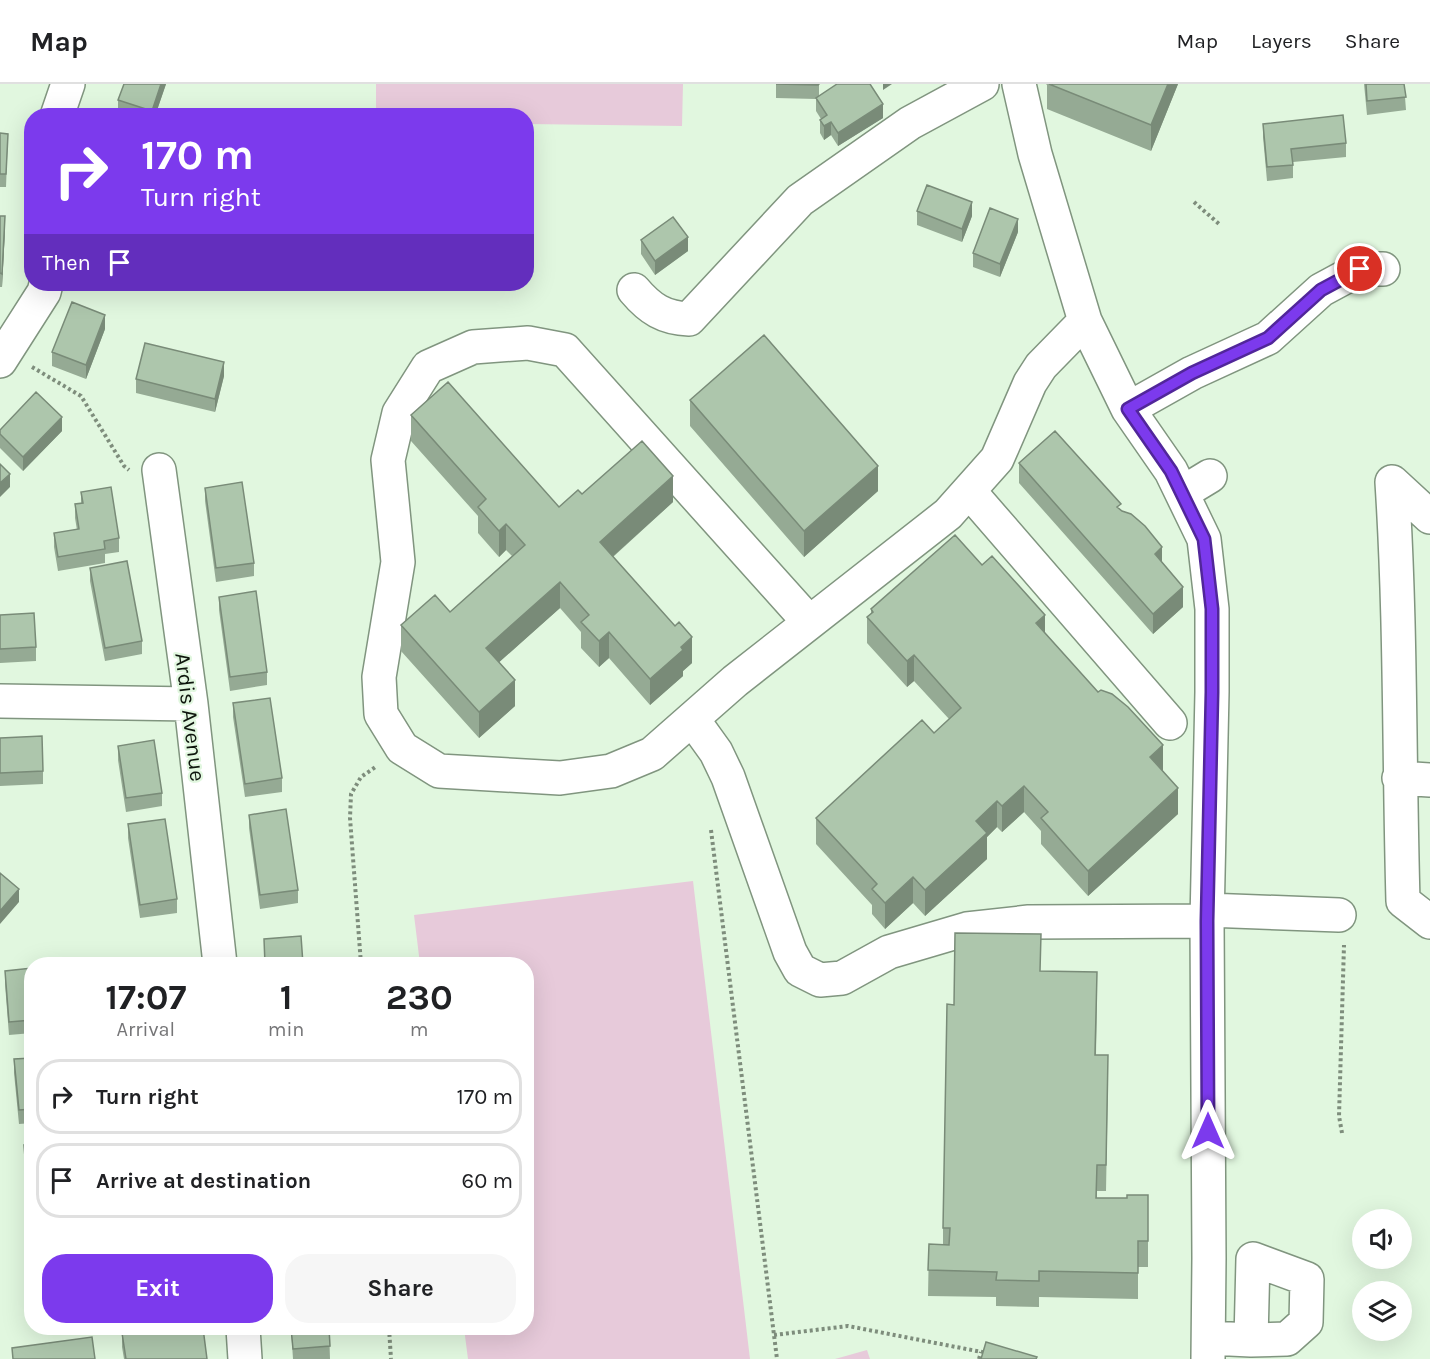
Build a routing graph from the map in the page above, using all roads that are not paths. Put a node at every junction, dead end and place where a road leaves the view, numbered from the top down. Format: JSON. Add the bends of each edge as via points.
{"nodes":[{"id":1,"x":68,"y":84,"type":"edge"},
{"id":2,"x":982,"y":84,"type":"edge"},
{"id":3,"x":1019,"y":84,"type":"edge"},
{"id":4,"x":60,"y":108,"type":"edge"},
{"id":5,"x":1383,"y":269,"type":"dead end"},
{"id":6,"x":634,"y":290,"type":"dead end"},
{"id":7,"x":44,"y":291,"type":"edge"},
{"id":8,"x":1085,"y":321,"type":"junction"},
{"id":9,"x":3,"y":356,"type":"edge"},
{"id":10,"x":1128,"y":409,"type":"junction"},
{"id":11,"x":159,"y":470,"type":"road end"},
{"id":12,"x":1210,"y":476,"type":"dead end"},
{"id":13,"x":969,"y":491,"type":"junction"},
{"id":14,"x":1182,"y":493,"type":"junction"},
{"id":15,"x":1430,"y":517,"type":"edge"},
{"id":16,"x":809,"y":622,"type":"junction"},
{"id":17,"x":0,"y":701,"type":"edge"},
{"id":18,"x":191,"y":704,"type":"junction"},
{"id":19,"x":693,"y":720,"type":"junction"},
{"id":20,"x":1170,"y":723,"type":"dead end"},
{"id":21,"x":1415,"y":779,"type":"edge"},
{"id":22,"x":1338,"y":915,"type":"road end"},
{"id":23,"x":1207,"y":916,"type":"junction"},
{"id":24,"x":1430,"y":922,"type":"edge"},
{"id":25,"x":219,"y":957,"type":"edge"},
{"id":26,"x":1209,"y":1258,"type":"junction"},
{"id":27,"x":1253,"y":1259,"type":"junction"},
{"id":28,"x":243,"y":1335,"type":"edge"},
{"id":29,"x":1251,"y":1340,"type":"junction"},
{"id":30,"x":1208,"y":1348,"type":"edge"},
{"id":31,"x":245,"y":1359,"type":"edge"}],
"edges":[{"from":1,"to":4,"type":"street"},
{"from":2,"to":6,"type":"street","via":[[910,123],[800,200],[689,319],[671,318],[645,304]]},
{"from":3,"to":8,"type":"street","via":[[1035,154]]},
{"from":5,"to":10,"type":"street","via":[[1360,269],[1321,290],[1268,338],[1192,373]]},
{"from":7,"to":9,"type":"street"},
{"from":8,"to":10,"type":"street"},
{"from":8,"to":13,"type":"street","via":[[1041,366],[997,459]]},
{"from":10,"to":14,"type":"street"},
{"from":11,"to":18,"type":"street","name":"Ardis Avenue"},
{"from":12,"to":14,"type":"street"},
{"from":13,"to":16,"type":"street","via":[[948,514]]},
{"from":13,"to":20,"type":"street"},
{"from":14,"to":23,"type":"street","via":[[1204,539],[1212,609]]},
{"from":15,"to":21,"type":"street","via":[[1392,482],[1400,715]]},
{"from":16,"to":19,"type":"street"},
{"from":16,"to":19,"type":"street","via":[[566,350],[528,343],[473,346],[428,367],[399,413],[388,460],[398,562],[379,677],[381,714],[402,748],[440,771],[560,778],[611,771],[632,762],[652,753]]},
{"from":17,"to":18,"type":"street"},
{"from":18,"to":25,"type":"street","name":"Ardis Avenue"},
{"from":19,"to":23,"type":"street","via":[[728,777],[790,952],[800,970],[820,980],[842,978],[889,952],[967,929],[1029,922]]},
{"from":21,"to":24,"type":"street","via":[[1403,901]]},
{"from":22,"to":23,"type":"street"},
{"from":23,"to":26,"type":"street"},
{"from":26,"to":27,"type":"street"},
{"from":26,"to":30,"type":"street"},
{"from":27,"to":29,"type":"street"},
{"from":27,"to":29,"type":"street","via":[[1307,1279],[1306,1322],[1287,1339]]},
{"from":28,"to":31,"type":"street"},
{"from":29,"to":30,"type":"street"}]}
